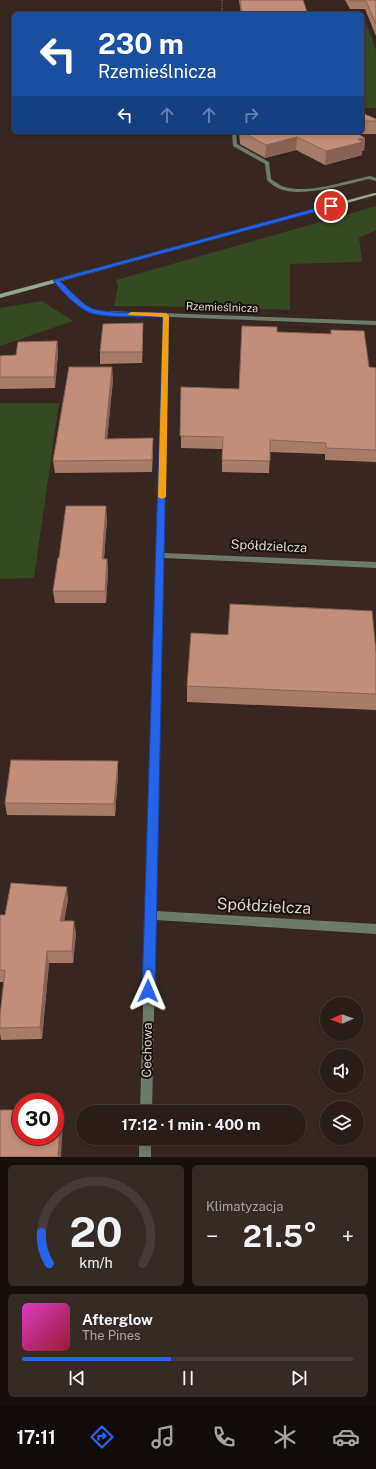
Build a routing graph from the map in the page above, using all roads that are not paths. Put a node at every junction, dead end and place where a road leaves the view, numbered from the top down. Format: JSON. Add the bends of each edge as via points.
{"nodes":[{"id":1,"x":234,"y":134,"type":"edge"},
{"id":2,"x":376,"y":176,"type":"edge"},
{"id":3,"x":370,"y":177,"type":"junction"},
{"id":4,"x":376,"y":180,"type":"edge"},
{"id":5,"x":376,"y":194,"type":"edge"},
{"id":6,"x":56,"y":280,"type":"junction"},
{"id":7,"x":0,"y":296,"type":"edge"},
{"id":8,"x":166,"y":315,"type":"junction"},
{"id":9,"x":376,"y":323,"type":"edge"},
{"id":10,"x":161,"y":555,"type":"junction"},
{"id":11,"x":376,"y":564,"type":"edge"},
{"id":12,"x":150,"y":915,"type":"junction"},
{"id":13,"x":376,"y":928,"type":"edge"},
{"id":14,"x":146,"y":1105,"type":"edge"},
{"id":15,"x":145,"y":1145,"type":"edge"},
{"id":16,"x":145,"y":1157,"type":"edge"}],
"edges":[{"from":1,"to":3,"type":"street","via":[[235,146],[267,163],[269,180],[282,188],[314,189]]},
{"from":2,"to":3,"type":"street"},
{"from":3,"to":4,"type":"street"},
{"from":5,"to":6,"type":"main road"},
{"from":6,"to":7,"type":"main road"},
{"from":6,"to":8,"type":"street","name":"Rzemieślnicza","via":[[90,310],[105,313]]},
{"from":8,"to":9,"type":"street","name":"Rzemieślnicza"},
{"from":8,"to":10,"type":"street","name":"Cechowa"},
{"from":10,"to":11,"type":"street","name":"Spółdzielcza"},
{"from":10,"to":12,"type":"street","name":"Cechowa"},
{"from":12,"to":13,"type":"street","name":"Spółdzielcza"},
{"from":12,"to":14,"type":"street","name":"Cechowa"},
{"from":15,"to":16,"type":"street"}]}
